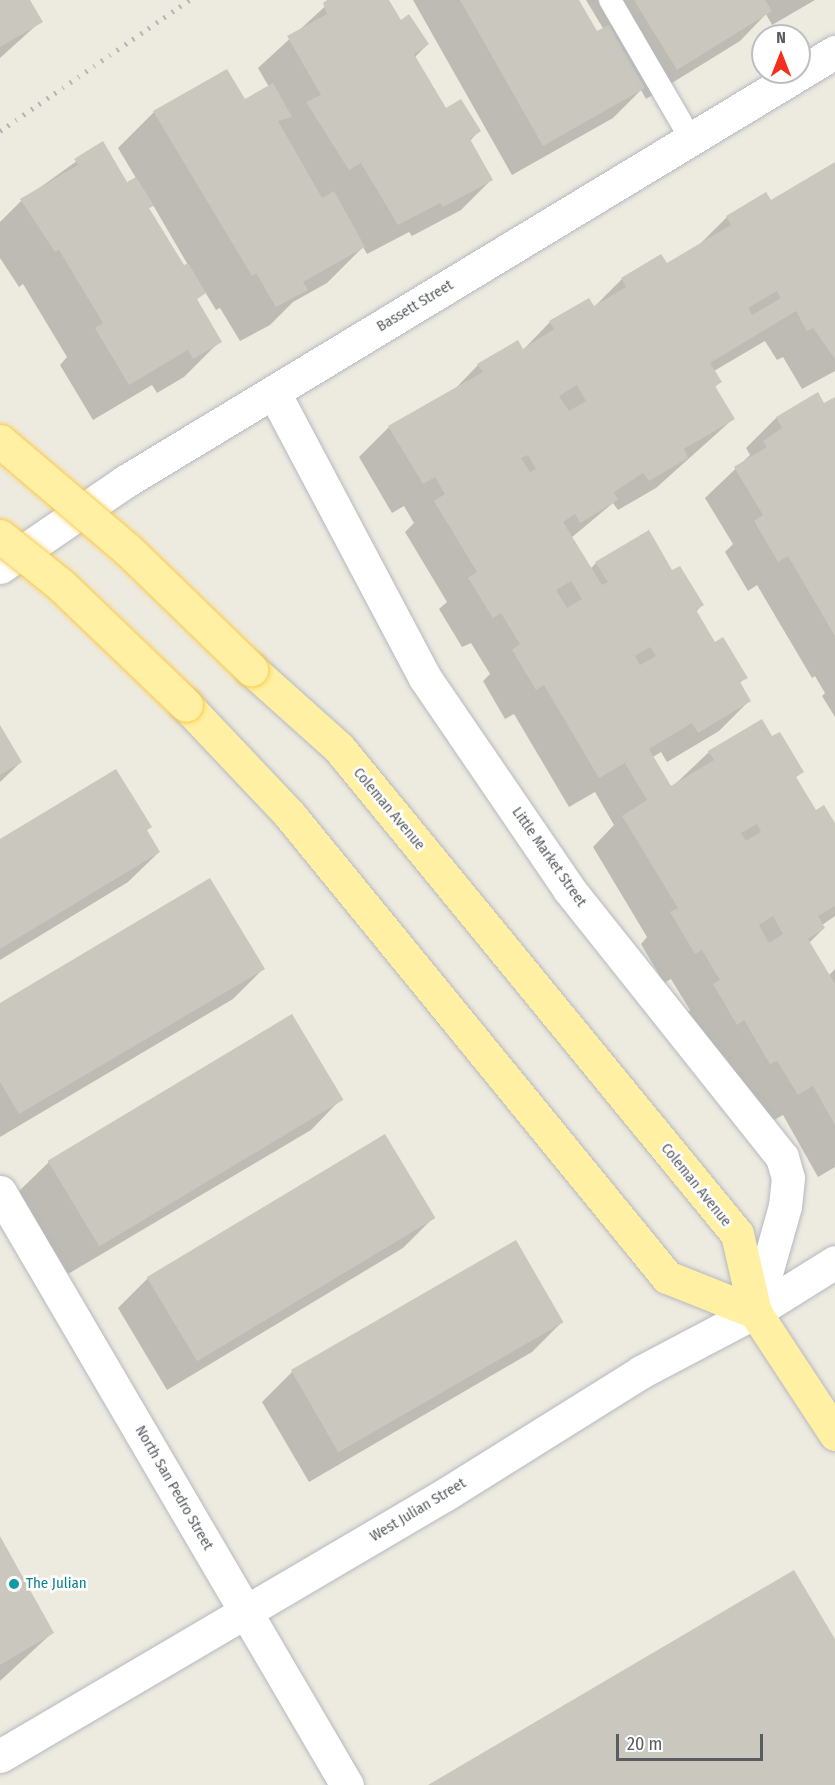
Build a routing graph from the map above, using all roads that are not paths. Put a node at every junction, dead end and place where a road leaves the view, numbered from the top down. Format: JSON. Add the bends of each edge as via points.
{"nodes":[{"id":1,"x":610,"y":0,"type":"edge"},
{"id":2,"x":835,"y":52,"type":"edge"},
{"id":3,"x":691,"y":139,"type":"junction"},
{"id":4,"x":274,"y":393,"type":"junction"},
{"id":5,"x":0,"y":441,"type":"edge"},
{"id":6,"x":0,"y":536,"type":"edge"},
{"id":7,"x":0,"y":567,"type":"edge"},
{"id":8,"x":0,"y":1192,"type":"edge"},
{"id":9,"x":835,"y":1262,"type":"edge"},
{"id":10,"x":755,"y":1312,"type":"junction"},
{"id":11,"x":835,"y":1434,"type":"edge"},
{"id":12,"x":247,"y":1610,"type":"junction"},
{"id":13,"x":0,"y":1756,"type":"edge"},
{"id":14,"x":347,"y":1785,"type":"edge"}],
"edges":[{"from":1,"to":3,"type":"lane"},
{"from":2,"to":3,"type":"street","name":"Bassett Street"},
{"from":3,"to":4,"type":"street","name":"Bassett Street"},
{"from":4,"to":7,"type":"street","name":"Bassett Street","via":[[126,481]]},
{"from":4,"to":10,"type":"street","name":"Little Market Street","via":[[425,678],[569,890],[782,1156],[788,1178],[785,1206]]},
{"from":5,"to":10,"type":"main road","name":"Coleman Avenue","bridge":true,"via":[[127,549],[250,669],[339,748],[737,1234]]},
{"from":6,"to":10,"type":"main road","bridge":true,"via":[[61,585],[186,705],[290,814],[667,1277]]},
{"from":8,"to":12,"type":"street","name":"North San Pedro Street"},
{"from":9,"to":10,"type":"street","name":"West Julian Street"},
{"from":10,"to":11,"type":"main road"},
{"from":10,"to":12,"type":"street","name":"West Julian Street","via":[[641,1372],[446,1494]]},
{"from":12,"to":13,"type":"street","name":"West Julian Street"},
{"from":12,"to":14,"type":"street","name":"North San Pedro Street"}]}
